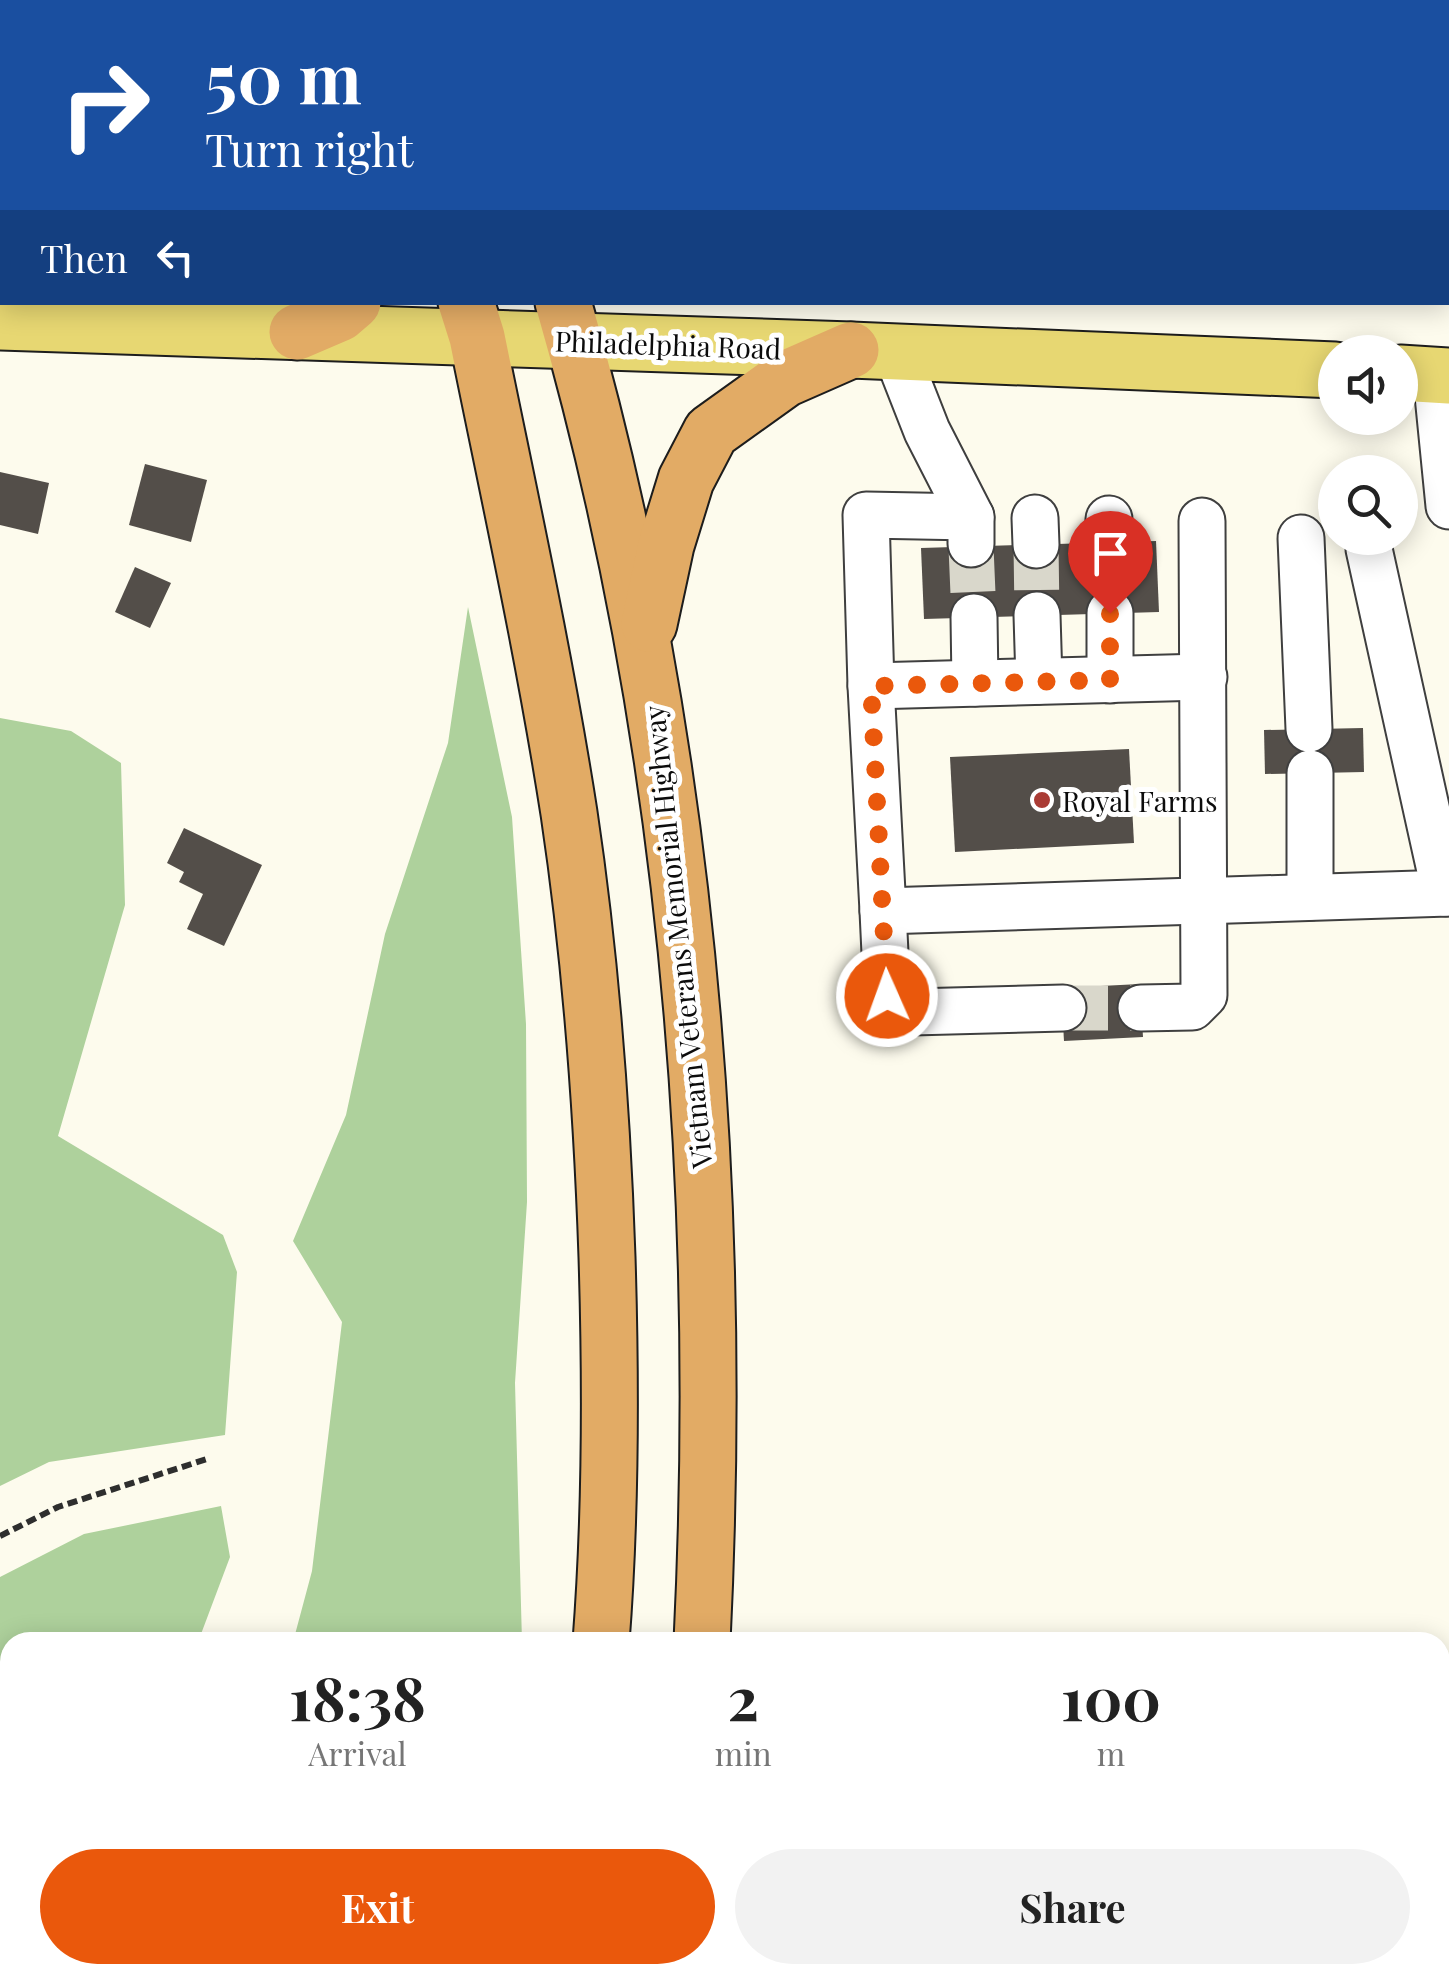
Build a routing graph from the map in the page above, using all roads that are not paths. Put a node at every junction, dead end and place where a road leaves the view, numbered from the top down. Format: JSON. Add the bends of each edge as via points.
{"nodes":[{"id":1,"x":350,"y":305,"type":"edge"},
{"id":2,"x":22,"y":316,"type":"edge"},
{"id":3,"x":471,"y":320,"type":"edge"},
{"id":4,"x":568,"y":322,"type":"edge"},
{"id":5,"x":298,"y":332,"type":"junction"},
{"id":6,"x":874,"y":351,"type":"junction"},
{"id":7,"x":1318,"y":369,"type":"edge"},
{"id":8,"x":1428,"y":375,"type":"edge"},
{"id":9,"x":1449,"y":506,"type":"edge"},
{"id":10,"x":1202,"y":521,"type":"dead end"},
{"id":11,"x":1301,"y":538,"type":"dead end"},
{"id":12,"x":1370,"y":555,"type":"edge"},
{"id":13,"x":1110,"y":613,"type":"tunnel mouth"},
{"id":14,"x":1037,"y":615,"type":"tunnel mouth"},
{"id":15,"x":974,"y":617,"type":"tunnel mouth"},
{"id":16,"x":644,"y":646,"type":"junction"},
{"id":17,"x":1204,"y":677,"type":"junction"},
{"id":18,"x":1110,"y":680,"type":"junction"},
{"id":19,"x":1038,"y":681,"type":"junction"},
{"id":20,"x":975,"y":683,"type":"junction"},
{"id":21,"x":871,"y":686,"type":"junction"},
{"id":22,"x":1309,"y":729,"type":"dead end"},
{"id":23,"x":1310,"y":773,"type":"dead end"},
{"id":24,"x":1447,"y":893,"type":"edge"},
{"id":25,"x":1310,"y":897,"type":"junction"},
{"id":26,"x":1204,"y":902,"type":"junction"},
{"id":27,"x":884,"y":911,"type":"junction"},
{"id":28,"x":1062,"y":1008,"type":"tunnel mouth"},
{"id":29,"x":1141,"y":1008,"type":"tunnel mouth"},
{"id":30,"x":602,"y":1632,"type":"edge"},
{"id":31,"x":702,"y":1632,"type":"edge"}],
"edges":[{"from":1,"to":5,"type":"highway"},
{"from":2,"to":5,"type":"main road","name":"Philadelphia Road"},
{"from":3,"to":4,"type":"main road","name":"Philadelphia Road"},
{"from":3,"to":5,"type":"main road","name":"Philadelphia Road"},
{"from":3,"to":30,"type":"highway","via":[[569,814],[589,976],[603,1135],[610,1365]]},
{"from":4,"to":6,"type":"main road","name":"Philadelphia Road"},
{"from":4,"to":16,"type":"highway","name":"Vietnam Veterans Memorial Highway"},
{"from":6,"to":7,"type":"main road","name":"Philadelphia Road"},
{"from":6,"to":16,"type":"highway","via":[[786,379],[712,432],[686,480]]},
{"from":6,"to":21,"type":"street","via":[[927,431],[971,532],[866,515]]},
{"from":8,"to":9,"type":"street"},
{"from":10,"to":17,"type":"street"},
{"from":11,"to":22,"type":"street"},
{"from":12,"to":24,"type":"street"},
{"from":13,"to":18,"type":"street"},
{"from":14,"to":19,"type":"street"},
{"from":15,"to":20,"type":"street"},
{"from":16,"to":31,"type":"highway","name":"Vietnam Veterans Memorial Highway","via":[[701,1118],[708,1338]]},
{"from":17,"to":18,"type":"street"},
{"from":17,"to":26,"type":"street"},
{"from":18,"to":19,"type":"street"},
{"from":19,"to":20,"type":"street"},
{"from":20,"to":21,"type":"street"},
{"from":21,"to":27,"type":"street"},
{"from":23,"to":25,"type":"street"},
{"from":24,"to":25,"type":"street"},
{"from":25,"to":26,"type":"street"},
{"from":26,"to":27,"type":"street"},
{"from":26,"to":29,"type":"street","via":[[1204,994],[1192,1007]]},
{"from":27,"to":28,"type":"street","via":[[887,996],[912,1012]]}]}
